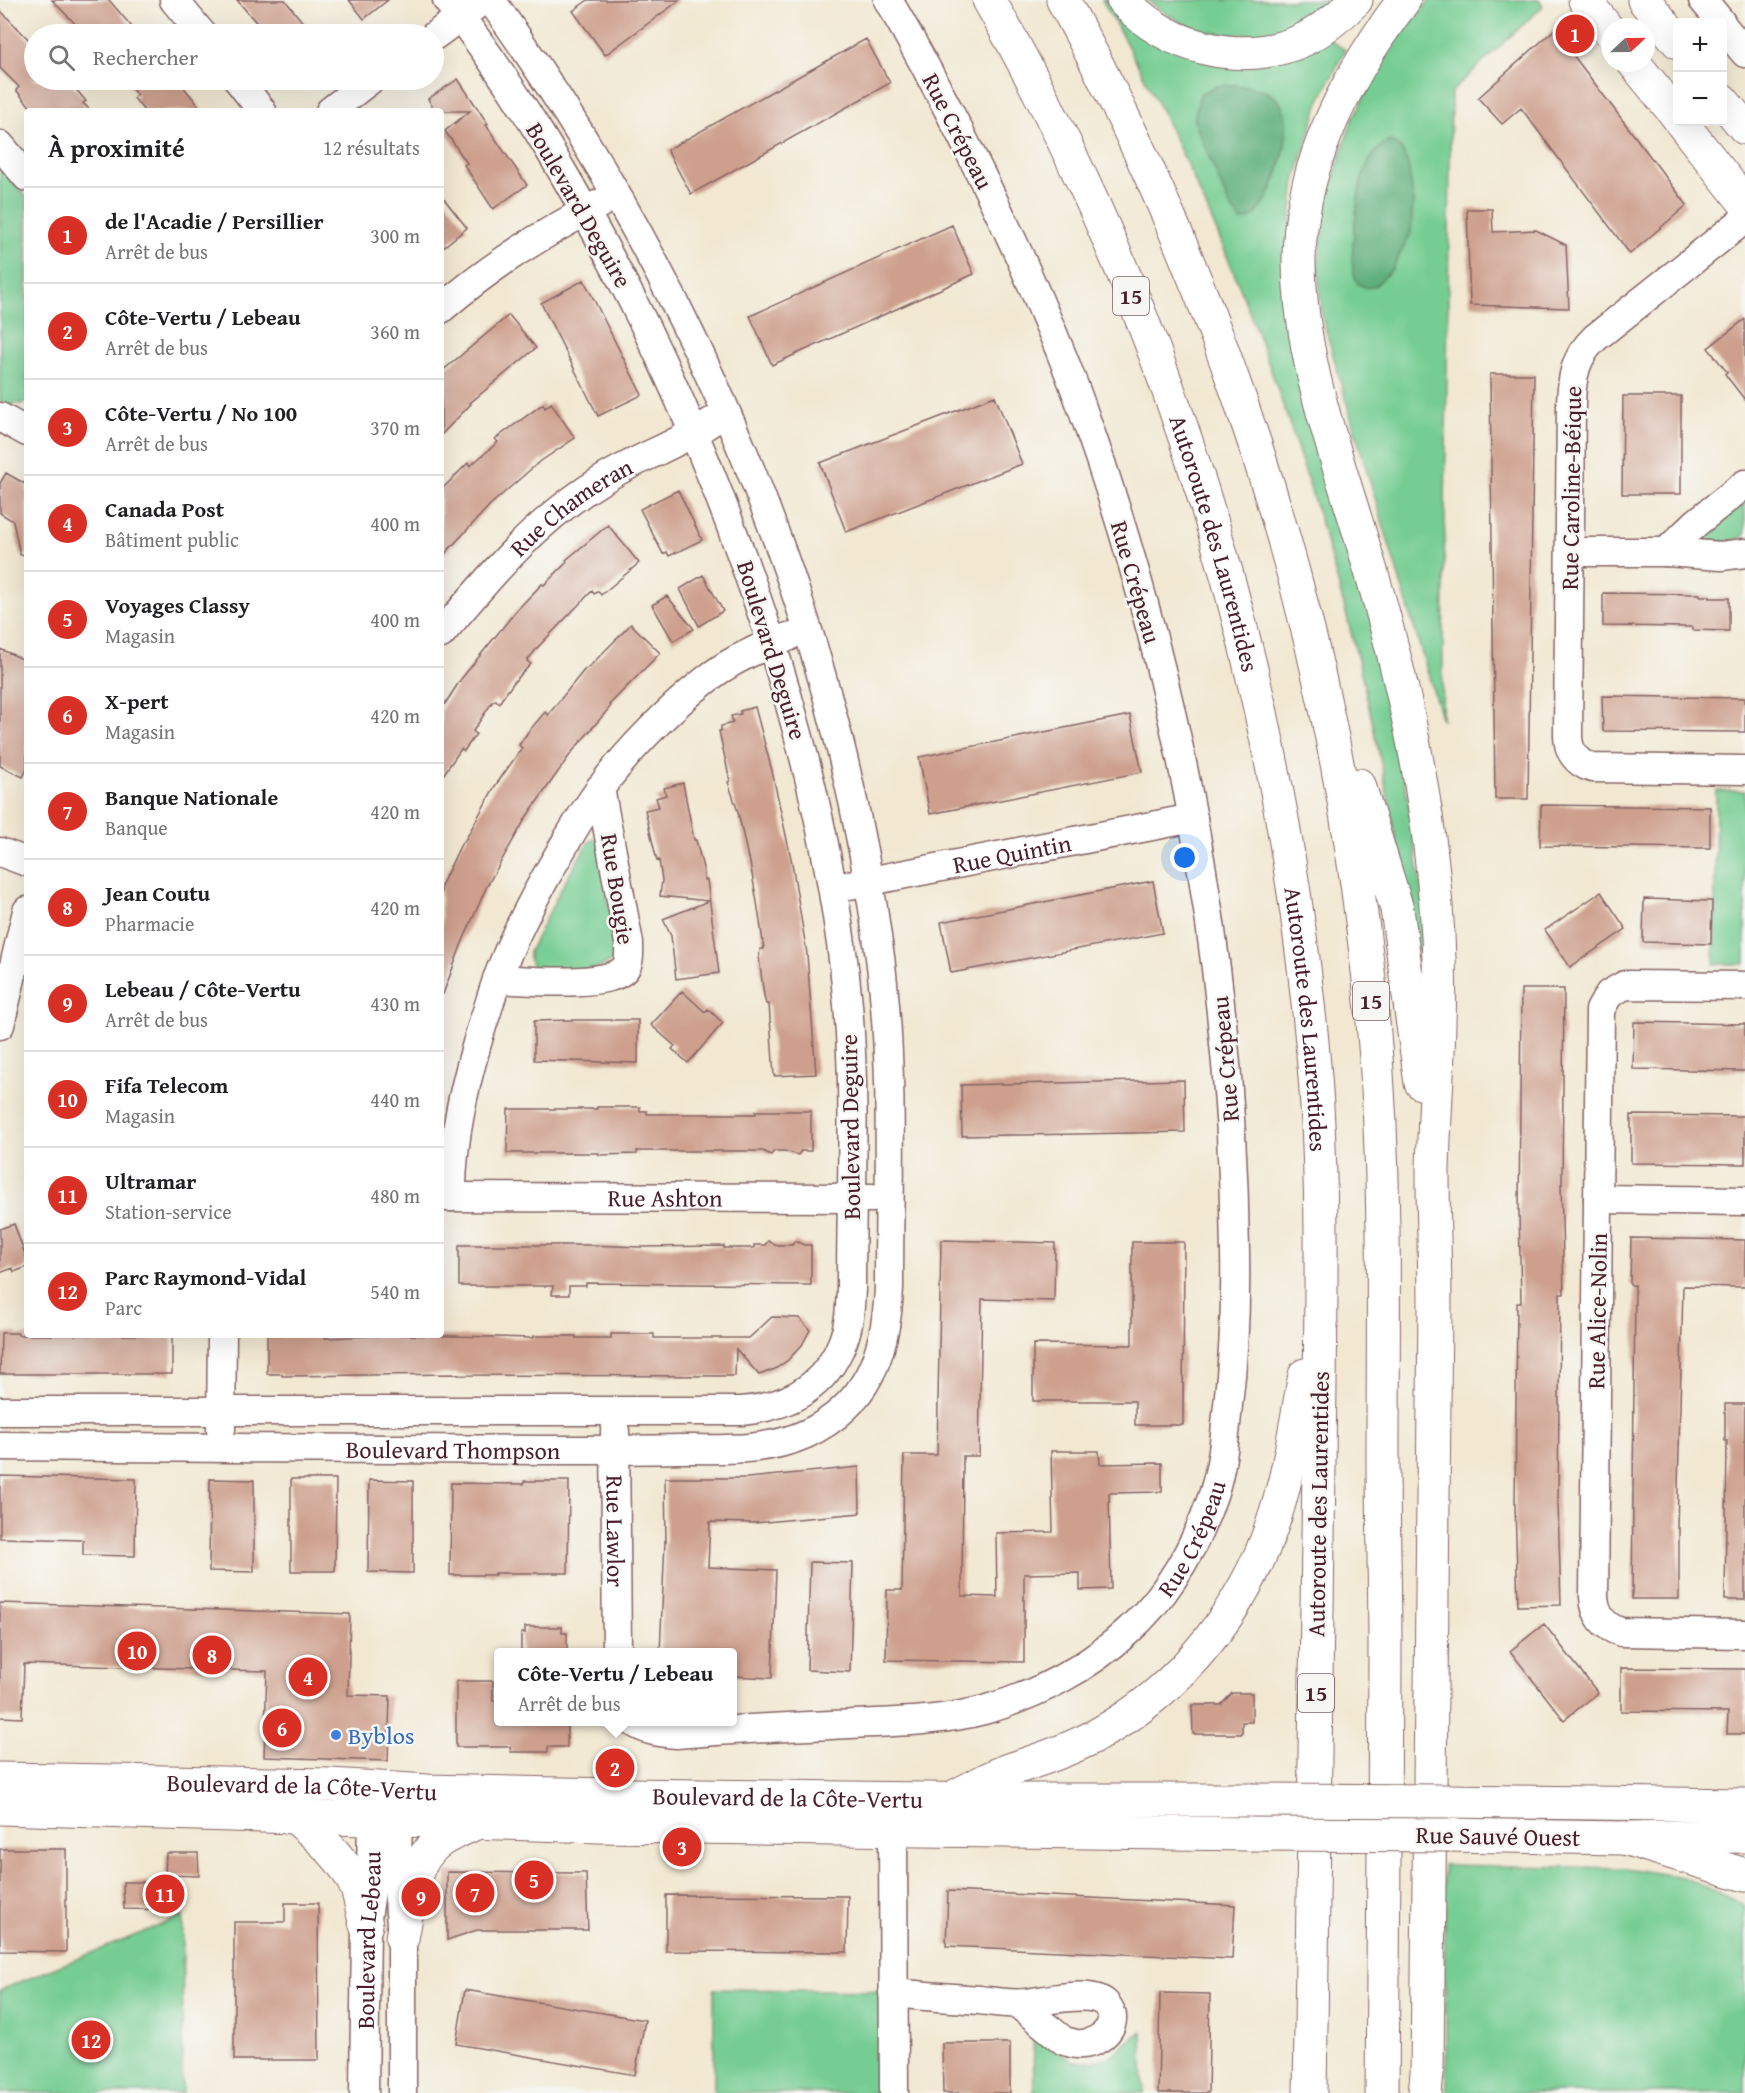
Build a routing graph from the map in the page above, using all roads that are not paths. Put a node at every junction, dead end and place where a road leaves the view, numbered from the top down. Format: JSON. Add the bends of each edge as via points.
{"nodes":[{"id":1,"x":174,"y":0,"type":"edge"},
{"id":2,"x":484,"y":0,"type":"edge"},
{"id":3,"x":491,"y":0,"type":"edge"},
{"id":4,"x":888,"y":0,"type":"edge"},
{"id":5,"x":989,"y":0,"type":"edge"},
{"id":6,"x":1063,"y":0,"type":"edge"},
{"id":7,"x":1123,"y":0,"type":"edge"},
{"id":8,"x":1356,"y":0,"type":"edge"},
{"id":9,"x":1404,"y":0,"type":"edge"},
{"id":10,"x":1585,"y":0,"type":"edge"},
{"id":11,"x":1644,"y":0,"type":"edge"},
{"id":12,"x":1703,"y":0,"type":"edge"},
{"id":13,"x":453,"y":8,"type":"edge"},
{"id":14,"x":1717,"y":18,"type":"edge"},
{"id":15,"x":1601,"y":20,"type":"edge"},
{"id":16,"x":194,"y":24,"type":"edge"},
{"id":17,"x":442,"y":24,"type":"edge"},
{"id":18,"x":1727,"y":30,"type":"edge"},
{"id":19,"x":1673,"y":37,"type":"edge"},
{"id":20,"x":1745,"y":53,"type":"edge"},
{"id":21,"x":1641,"y":72,"type":"edge"},
{"id":22,"x":246,"y":90,"type":"edge"},
{"id":23,"x":357,"y":90,"type":"edge"},
{"id":24,"x":1727,"y":106,"type":"edge"},
{"id":25,"x":260,"y":108,"type":"edge"},
{"id":26,"x":334,"y":108,"type":"edge"},
{"id":27,"x":1673,"y":112,"type":"edge"},
{"id":28,"x":1684,"y":126,"type":"edge"},
{"id":29,"x":1745,"y":128,"type":"edge"},
{"id":30,"x":0,"y":146,"type":"edge"},
{"id":31,"x":24,"y":174,"type":"edge"},
{"id":32,"x":617,"y":194,"type":"junction"},
{"id":33,"x":1745,"y":203,"type":"edge"},
{"id":34,"x":585,"y":211,"type":"junction"},
{"id":35,"x":1745,"y":219,"type":"edge"},
{"id":36,"x":444,"y":307,"type":"edge"},
{"id":37,"x":726,"y":413,"type":"junction"},
{"id":38,"x":0,"y":417,"type":"edge"},
{"id":39,"x":24,"y":430,"type":"edge"},
{"id":40,"x":695,"y":433,"type":"junction"},
{"id":41,"x":1745,"y":484,"type":"edge"},
{"id":42,"x":1570,"y":552,"type":"junction"},
{"id":43,"x":1666,"y":552,"type":"junction"},
{"id":44,"x":1745,"y":553,"type":"edge"},
{"id":45,"x":1288,"y":554,"type":"junction"},
{"id":46,"x":444,"y":630,"type":"edge"},
{"id":47,"x":807,"y":630,"type":"junction"},
{"id":48,"x":771,"y":643,"type":"junction"},
{"id":49,"x":1745,"y":770,"type":"edge"},
{"id":50,"x":600,"y":788,"type":"junction"},
{"id":51,"x":1193,"y":818,"type":"junction"},
{"id":52,"x":0,"y":852,"type":"edge"},
{"id":53,"x":24,"y":861,"type":"edge"},
{"id":54,"x":868,"y":882,"type":"junction"},
{"id":55,"x":832,"y":887,"type":"junction"},
{"id":56,"x":24,"y":924,"type":"edge"},
{"id":57,"x":497,"y":979,"type":"junction"},
{"id":58,"x":1745,"y":986,"type":"edge"},
{"id":59,"x":0,"y":1025,"type":"edge"},
{"id":60,"x":1433,"y":1168,"type":"junction"},
{"id":61,"x":447,"y":1197,"type":"edge"},
{"id":62,"x":889,"y":1197,"type":"junction"},
{"id":63,"x":852,"y":1198,"type":"junction"},
{"id":64,"x":1598,"y":1199,"type":"junction"},
{"id":65,"x":1745,"y":1201,"type":"edge"},
{"id":66,"x":1320,"y":1294,"type":"junction"},
{"id":67,"x":222,"y":1338,"type":"edge"},
{"id":68,"x":830,"y":1366,"type":"joint"},
{"id":69,"x":875,"y":1367,"type":"joint"},
{"id":70,"x":0,"y":1411,"type":"edge"},
{"id":71,"x":221,"y":1411,"type":"junction"},
{"id":72,"x":616,"y":1411,"type":"junction"},
{"id":73,"x":0,"y":1446,"type":"edge"},
{"id":74,"x":221,"y":1449,"type":"junction"},
{"id":75,"x":614,"y":1450,"type":"junction"},
{"id":76,"x":1745,"y":1634,"type":"edge"},
{"id":77,"x":616,"y":1648,"type":"edge"},
{"id":78,"x":640,"y":1726,"type":"edge"},
{"id":79,"x":0,"y":1779,"type":"edge"},
{"id":80,"x":952,"y":1798,"type":"junction"},
{"id":81,"x":1252,"y":1800,"type":"joint"},
{"id":82,"x":385,"y":1804,"type":"junction"},
{"id":83,"x":1745,"y":1805,"type":"edge"},
{"id":84,"x":0,"y":1808,"type":"edge"},
{"id":85,"x":294,"y":1816,"type":"junction"},
{"id":86,"x":475,"y":1823,"type":"junction"},
{"id":87,"x":892,"y":1829,"type":"junction"},
{"id":88,"x":1251,"y":1834,"type":"joint"},
{"id":89,"x":1745,"y":1836,"type":"edge"},
{"id":90,"x":1624,"y":1838,"type":"junction"},
{"id":91,"x":1745,"y":1875,"type":"edge"},
{"id":92,"x":366,"y":1925,"type":"junction"},
{"id":93,"x":402,"y":1938,"type":"junction"},
{"id":94,"x":893,"y":1993,"type":"junction"},
{"id":95,"x":1018,"y":2004,"type":"dead end"},
{"id":96,"x":401,"y":2083,"type":"edge"},
{"id":97,"x":1428,"y":2086,"type":"edge"},
{"id":98,"x":364,"y":2093,"type":"edge"},
{"id":99,"x":894,"y":2093,"type":"edge"},
{"id":100,"x":1310,"y":2093,"type":"edge"},
{"id":101,"x":1382,"y":2093,"type":"edge"}],
"edges":[{"from":1,"to":16,"type":"street"},
{"from":2,"to":13,"type":"street"},
{"from":3,"to":32,"type":"street","name":"Boulevard Deguire"},
{"from":4,"to":51,"type":"street","name":"Rue Crépeau","via":[[993,199],[1082,406],[1156,649]]},
{"from":5,"to":66,"type":"main road","name":"Autoroute des Laurentides","number":"15","via":[[1069,153],[1141,320],[1189,449],[1236,607],[1280,808],[1307,995],[1318,1137]]},
{"from":6,"to":45,"type":"main road","number":"15","via":[[1130,131],[1179,241],[1236,390]]},
{"from":7,"to":8,"type":"main road","via":[[1141,17],[1177,38],[1235,53],[1271,49],[1303,39],[1332,22]]},
{"from":9,"to":60,"type":"main road","via":[[1369,50],[1330,126],[1302,217],[1299,262],[1310,363],[1400,675],[1421,782],[1439,966]]},
{"from":10,"to":15,"type":"main road"},
{"from":11,"to":19,"type":"main road"},
{"from":12,"to":14,"type":"street"},
{"from":13,"to":17,"type":"street"},
{"from":13,"to":34,"type":"street","name":"Boulevard Deguire","via":[[530,118]]},
{"from":18,"to":20,"type":"street"},
{"from":21,"to":27,"type":"main road"},
{"from":22,"to":25,"type":"street"},
{"from":23,"to":26,"type":"street"},
{"from":24,"to":29,"type":"main road"},
{"from":28,"to":33,"type":"main road"},
{"from":30,"to":31,"type":"street"},
{"from":32,"to":34,"type":"street"},
{"from":32,"to":37,"type":"street","name":"Boulevard Deguire","via":[[683,319]]},
{"from":34,"to":36,"type":"street","via":[[497,264]]},
{"from":34,"to":40,"type":"street","name":"Boulevard Deguire","via":[[640,313]]},
{"from":35,"to":42,"type":"street","name":"Rue Caroline-Béique","via":[[1595,338],[1579,356],[1572,382]]},
{"from":37,"to":40,"type":"street","name":"Rue Chameran"},
{"from":37,"to":47,"type":"street","name":"Boulevard Deguire","via":[[777,541]]},
{"from":38,"to":39,"type":"street"},
{"from":40,"to":46,"type":"street","name":"Rue Chameran","via":[[575,497],[517,548]]},
{"from":40,"to":48,"type":"street","name":"Boulevard Deguire","via":[[734,530]]},
{"from":41,"to":43,"type":"street"},
{"from":42,"to":43,"type":"street"},
{"from":42,"to":49,"type":"street","name":"Rue Caroline-Béique","via":[[1568,737],[1573,754],[1587,766],[1599,768]]},
{"from":43,"to":44,"type":"street","via":[[1721,556]]},
{"from":45,"to":60,"type":"main road","via":[[1396,909]]},
{"from":45,"to":101,"type":"main road","number":"15","via":[[1344,801],[1364,938],[1377,1076],[1383,1226]]},
{"from":47,"to":48,"type":"street","name":"Rue Bougie"},
{"from":47,"to":54,"type":"street","name":"Boulevard Deguire","via":[[846,774]]},
{"from":48,"to":50,"type":"street","name":"Rue Bougie","via":[[700,684]]},
{"from":48,"to":55,"type":"street","name":"Boulevard Deguire","via":[[806,763]]},
{"from":50,"to":57,"type":"street","name":"Rue Bougie","via":[[523,919]]},
{"from":50,"to":57,"type":"street","name":"Rue Bougie","via":[[629,943],[626,967],[608,978],[588,981]]},
{"from":51,"to":54,"type":"street","name":"Rue Quintin"},
{"from":51,"to":78,"type":"street","name":"Rue Crépeau","via":[[1221,1009],[1234,1197],[1235,1283],[1231,1377],[1216,1486],[1198,1536],[1179,1571],[1129,1631],[1096,1658],[1030,1694],[983,1710],[887,1722],[676,1734]]},
{"from":52,"to":53,"type":"street"},
{"from":54,"to":55,"type":"street","name":"Rue Quintin"},
{"from":54,"to":62,"type":"street","name":"Boulevard Deguire","via":[[886,1034]]},
{"from":55,"to":63,"type":"street","name":"Boulevard Deguire","via":[[848,1004]]},
{"from":56,"to":59,"type":"street"},
{"from":57,"to":61,"type":"street","name":"Rue Bougie","via":[[465,1088]]},
{"from":58,"to":64,"type":"street","name":"Rue Alice-Nolin","via":[[1625,985],[1605,998],[1600,1016]]},
{"from":60,"to":97,"type":"main road"},
{"from":61,"to":63,"type":"street","name":"Rue Ashton"},
{"from":62,"to":63,"type":"street","name":"Rue Ashton"},
{"from":62,"to":69,"type":"street","name":"Boulevard Deguire","via":[[888,1315]]},
{"from":63,"to":68,"type":"street","name":"Boulevard Deguire","via":[[849,1318]]},
{"from":64,"to":65,"type":"street"},
{"from":64,"to":76,"type":"street","name":"Rue Alice-Nolin","via":[[1595,1610],[1606,1624],[1621,1632]]},
{"from":66,"to":80,"type":"main road","via":[[1276,1514],[1250,1578],[1209,1640],[1174,1677],[1116,1724]]},
{"from":66,"to":100,"type":"main road","name":"Autoroute des Laurentides","number":"15"},
{"from":67,"to":71,"type":"street"},
{"from":68,"to":72,"type":"street","name":"Boulevard Thompson","via":[[799,1396],[759,1409]]},
{"from":69,"to":75,"type":"street","name":"Boulevard Thompson","via":[[837,1415],[804,1434],[770,1446]]},
{"from":70,"to":71,"type":"street","name":"Boulevard Thompson"},
{"from":71,"to":72,"type":"street","name":"Boulevard Thompson"},
{"from":71,"to":74,"type":"street"},
{"from":72,"to":75,"type":"street","name":"Rue Lawlor"},
{"from":73,"to":74,"type":"street","name":"Boulevard Thompson"},
{"from":74,"to":75,"type":"street","name":"Boulevard Thompson"},
{"from":75,"to":77,"type":"street","name":"Rue Lawlor"},
{"from":79,"to":82,"type":"main road","name":"Boulevard de la Côte-Vertu"},
{"from":80,"to":81,"type":"main road","name":"Boulevard de la Côte-Vertu"},
{"from":80,"to":82,"type":"main road","name":"Boulevard de la Côte-Vertu","via":[[559,1794]]},
{"from":81,"to":83,"type":"main road","name":"Rue Sauvé Ouest","bridge":true},
{"from":82,"to":85,"type":"main road","name":"Boulevard de la Côte-Vertu"},
{"from":82,"to":86,"type":"main road","name":"Boulevard de la Côte-Vertu"},
{"from":82,"to":92,"type":"street","name":"Boulevard Lebeau"},
{"from":82,"to":93,"type":"street","name":"Boulevard Lebeau","via":[[397,1874]]},
{"from":84,"to":85,"type":"main road","name":"Boulevard de la Côte-Vertu"},
{"from":85,"to":92,"type":"main road","via":[[341,1860],[357,1890]]},
{"from":86,"to":87,"type":"main road","name":"Boulevard de la Côte-Vertu"},
{"from":86,"to":93,"type":"main road","via":[[441,1840],[423,1860],[414,1878]]},
{"from":87,"to":88,"type":"main road","name":"Boulevard de la Côte-Vertu"},
{"from":87,"to":94,"type":"street"},
{"from":88,"to":90,"type":"main road","name":"Rue Sauvé Ouest","bridge":true},
{"from":89,"to":90,"type":"main road","name":"Rue Sauvé Ouest"},
{"from":90,"to":91,"type":"main road"},
{"from":92,"to":98,"type":"street","name":"Boulevard Lebeau"},
{"from":93,"to":96,"type":"street","name":"Boulevard Lebeau"},
{"from":94,"to":95,"type":"street"},
{"from":94,"to":99,"type":"street"}]}
